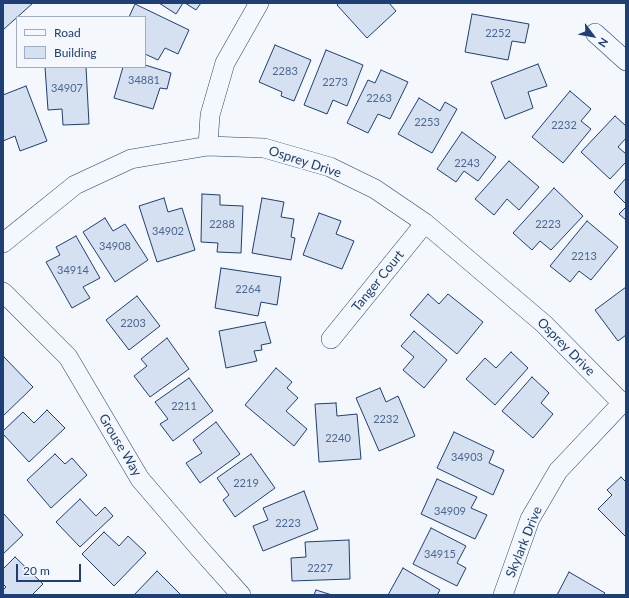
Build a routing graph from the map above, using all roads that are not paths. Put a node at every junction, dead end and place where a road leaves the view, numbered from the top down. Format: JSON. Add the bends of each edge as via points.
{"nodes":[{"id":1,"x":259,"y":3,"type":"edge"},
{"id":2,"x":595,"y":33,"type":"dead end"},
{"id":3,"x":626,"y":61,"type":"edge"},
{"id":4,"x":208,"y":146,"type":"junction"},
{"id":5,"x":425,"y":223,"type":"junction"},
{"id":6,"x":3,"y":243,"type":"edge"},
{"id":7,"x":3,"y":292,"type":"edge"},
{"id":8,"x":331,"y":339,"type":"dead end"},
{"id":9,"x":624,"y":402,"type":"edge"},
{"id":10,"x":241,"y":595,"type":"edge"},
{"id":11,"x":503,"y":595,"type":"edge"}],
"edges":[{"from":1,"to":4,"type":"street","via":[[225,63],[210,115]]},
{"from":2,"to":3,"type":"street"},
{"from":4,"to":5,"type":"street","name":"Osprey Drive","via":[[264,148],[330,167],[375,189]]},
{"from":4,"to":6,"type":"street","name":"Osprey Drive","via":[[131,159],[75,185]]},
{"from":5,"to":8,"type":"street","name":"Tanger Court"},
{"from":5,"to":9,"type":"street","name":"Osprey Drive","via":[[544,324]]},
{"from":7,"to":10,"type":"street","name":"Grouse Way","via":[[68,357],[140,479]]},
{"from":9,"to":11,"type":"street","name":"Skylark Drive","via":[[558,470],[530,519]]}]}
